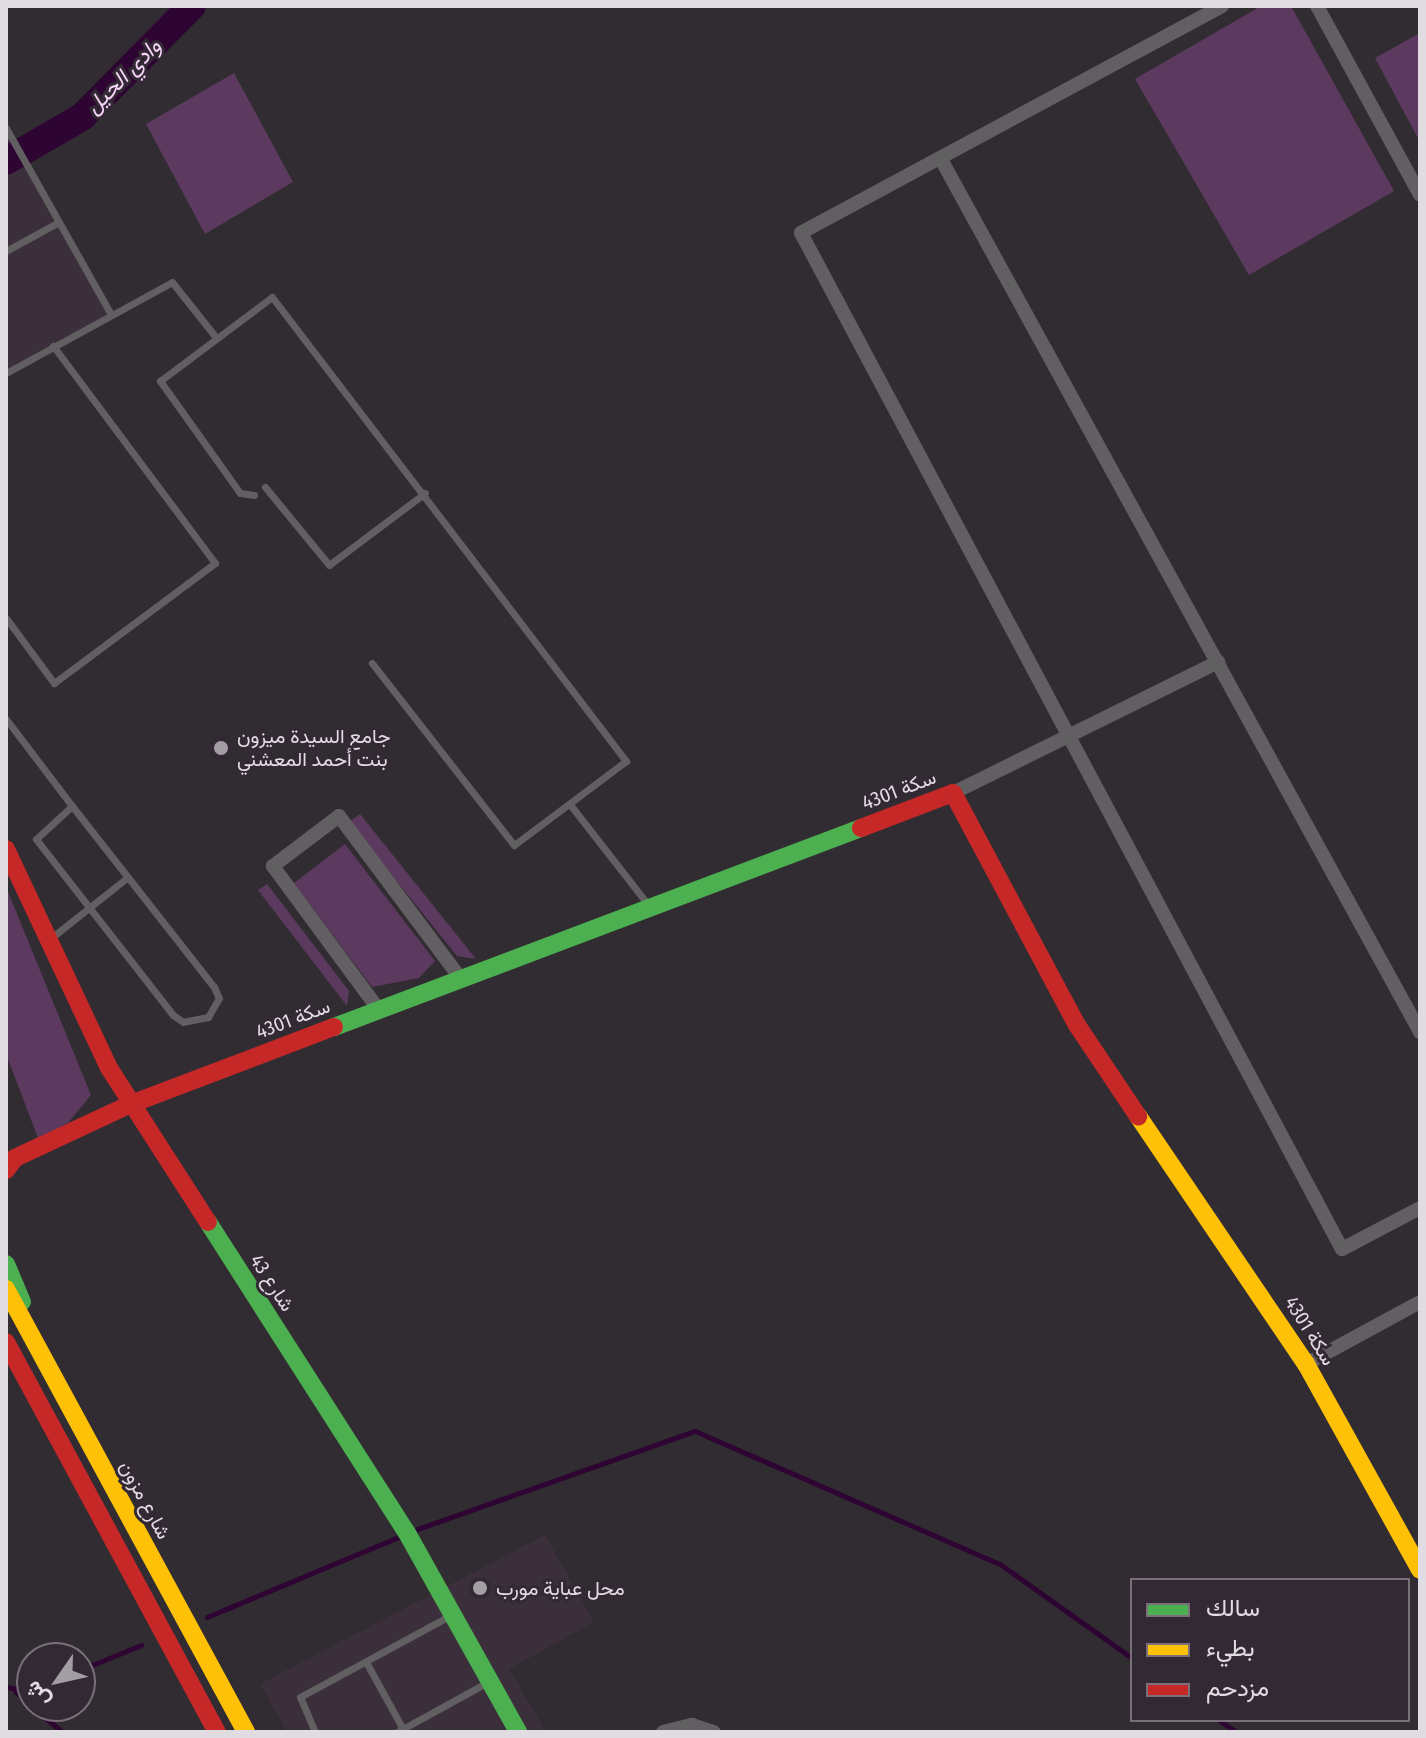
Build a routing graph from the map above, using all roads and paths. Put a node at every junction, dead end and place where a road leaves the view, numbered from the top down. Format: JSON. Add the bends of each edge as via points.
{"nodes":[{"id":1,"x":1222,"y":6,"type":"edge"},
{"id":2,"x":1317,"y":6,"type":"edge"},
{"id":3,"x":6,"y":128,"type":"edge"},
{"id":4,"x":942,"y":161,"type":"junction"},
{"id":5,"x":1420,"y":195,"type":"edge"},
{"id":6,"x":59,"y":222,"type":"junction"},
{"id":7,"x":6,"y":251,"type":"edge"},
{"id":8,"x":111,"y":314,"type":"junction"},
{"id":9,"x":214,"y":335,"type":"junction"},
{"id":10,"x":53,"y":346,"type":"junction"},
{"id":11,"x":6,"y":373,"type":"edge"},
{"id":12,"x":265,"y":487,"type":"dead end"},
{"id":13,"x":425,"y":493,"type":"junction"},
{"id":14,"x":254,"y":495,"type":"dead end"},
{"id":15,"x":6,"y":618,"type":"edge"},
{"id":16,"x":1218,"y":662,"type":"junction"},
{"id":17,"x":372,"y":663,"type":"dead end"},
{"id":18,"x":6,"y":719,"type":"edge"},
{"id":19,"x":1075,"y":736,"type":"junction"},
{"id":20,"x":953,"y":793,"type":"junction"},
{"id":21,"x":72,"y":806,"type":"junction"},
{"id":22,"x":572,"y":807,"type":"junction"},
{"id":23,"x":6,"y":849,"type":"edge"},
{"id":24,"x":128,"y":877,"type":"junction"},
{"id":25,"x":651,"y":907,"type":"junction"},
{"id":26,"x":89,"y":908,"type":"junction"},
{"id":27,"x":49,"y":940,"type":"junction"},
{"id":28,"x":461,"y":979,"type":"junction"},
{"id":29,"x":379,"y":1010,"type":"junction"},
{"id":30,"x":1420,"y":1032,"type":"edge"},
{"id":31,"x":131,"y":1104,"type":"junction"},
{"id":32,"x":9,"y":1162,"type":"edge"},
{"id":33,"x":1420,"y":1208,"type":"edge"},
{"id":34,"x":6,"y":1264,"type":"edge"},
{"id":35,"x":6,"y":1289,"type":"edge"},
{"id":36,"x":1420,"y":1302,"type":"edge"},
{"id":37,"x":6,"y":1342,"type":"edge"},
{"id":38,"x":1306,"y":1364,"type":"junction"},
{"id":39,"x":54,"y":1378,"type":"junction"},
{"id":40,"x":1420,"y":1570,"type":"edge"},
{"id":41,"x":452,"y":1614,"type":"junction"},
{"id":42,"x":366,"y":1662,"type":"junction"},
{"id":43,"x":490,"y":1681,"type":"junction"},
{"id":44,"x":400,"y":1730,"type":"edge"},
{"id":45,"x":217,"y":1732,"type":"edge"},
{"id":46,"x":246,"y":1732,"type":"edge"},
{"id":47,"x":315,"y":1732,"type":"edge"},
{"id":48,"x":518,"y":1732,"type":"edge"},
{"id":49,"x":663,"y":1732,"type":"edge"},
{"id":50,"x":714,"y":1732,"type":"edge"}],
"edges":[{"from":1,"to":4,"type":"street"},
{"from":2,"to":5,"type":"street"},
{"from":3,"to":6,"type":"lane"},
{"from":4,"to":16,"type":"street"},
{"from":4,"to":19,"type":"street","via":[[801,233]]},
{"from":6,"to":7,"type":"lane"},
{"from":6,"to":8,"type":"lane"},
{"from":8,"to":9,"type":"lane","via":[[172,282]]},
{"from":8,"to":10,"type":"lane"},
{"from":9,"to":13,"type":"lane","via":[[264,297],[280,303]]},
{"from":9,"to":14,"type":"lane","via":[[160,381],[240,493]]},
{"from":10,"to":11,"type":"lane"},
{"from":10,"to":15,"type":"lane","via":[[215,563],[54,683]]},
{"from":12,"to":13,"type":"lane","via":[[329,565]]},
{"from":13,"to":22,"type":"lane","via":[[624,754],[623,767]]},
{"from":16,"to":19,"type":"street"},
{"from":16,"to":30,"type":"street"},
{"from":17,"to":22,"type":"lane","via":[[507,841],[521,844]]},
{"from":18,"to":21,"type":"lane"},
{"from":19,"to":20,"type":"street"},
{"from":19,"to":33,"type":"street","via":[[1342,1249]]},
{"from":20,"to":25,"type":"street","name":"سكة 4301"},
{"from":20,"to":38,"type":"street","name":"سكة 4301","via":[[1077,1025]]},
{"from":21,"to":24,"type":"lane"},
{"from":21,"to":26,"type":"lane","via":[[36,839]]},
{"from":22,"to":25,"type":"lane"},
{"from":23,"to":27,"type":"street","name":"شارع 43"},
{"from":24,"to":26,"type":"lane"},
{"from":24,"to":26,"type":"lane","via":[[214,987],[219,998],[208,1017],[183,1022],[173,1015]]},
{"from":25,"to":28,"type":"street","name":"سكة 4301"},
{"from":26,"to":27,"type":"lane"},
{"from":27,"to":31,"type":"street","name":"شارع 43"},
{"from":28,"to":29,"type":"street","name":"سكة 4301"},
{"from":28,"to":29,"type":"street","via":[[339,816],[273,866]]},
{"from":29,"to":31,"type":"street","name":"سكة 4301"},
{"from":31,"to":32,"type":"street","name":"سكة 4301"},
{"from":31,"to":41,"type":"street","name":"شارع 43"},
{"from":34,"to":39,"type":"street"},
{"from":35,"to":39,"type":"street","name":"شارع مزون"},
{"from":36,"to":38,"type":"street"},
{"from":37,"to":45,"type":"street"},
{"from":38,"to":40,"type":"street","name":"سكة 4301"},
{"from":39,"to":46,"type":"street","name":"شارع مزون"},
{"from":41,"to":42,"type":"lane"},
{"from":41,"to":43,"type":"street","name":"شارع 43"},
{"from":42,"to":44,"type":"lane"},
{"from":42,"to":47,"type":"lane","via":[[300,1697]]},
{"from":43,"to":44,"type":"lane"},
{"from":43,"to":48,"type":"street","name":"شارع 43"},
{"from":49,"to":50,"type":"street","via":[[692,1725]]}]}
